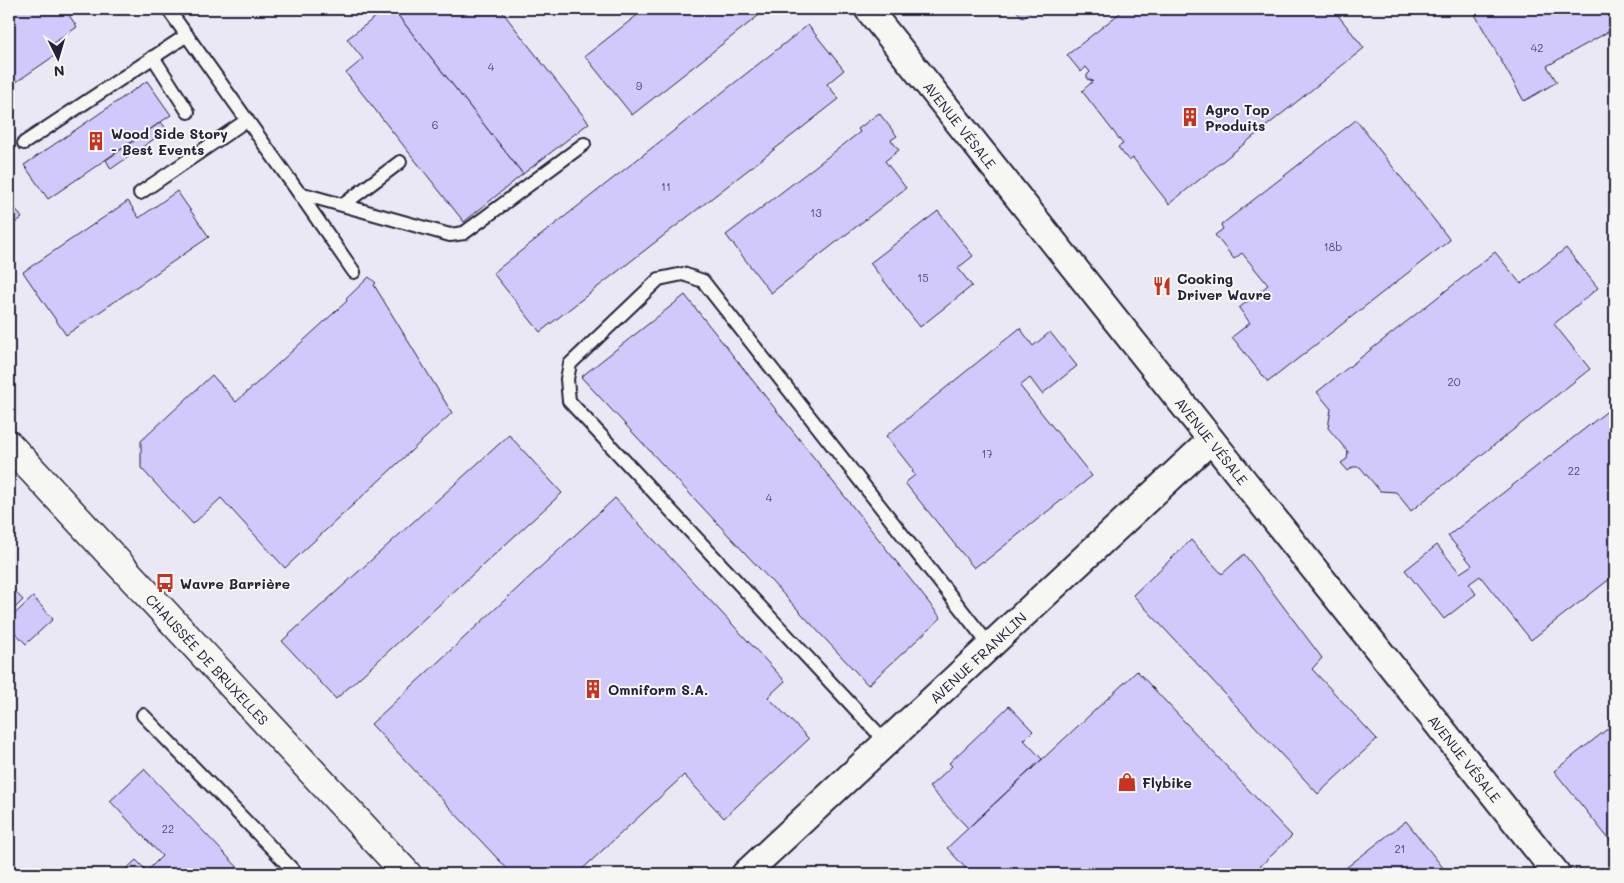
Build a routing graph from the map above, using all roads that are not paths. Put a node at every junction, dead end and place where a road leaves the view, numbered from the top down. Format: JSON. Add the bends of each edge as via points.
{"nodes":[{"id":1,"x":168,"y":9,"type":"edge"},
{"id":2,"x":868,"y":9,"type":"edge"},
{"id":3,"x":187,"y":35,"type":"junction"},
{"id":4,"x":153,"y":58,"type":"junction"},
{"id":5,"x":188,"y":112,"type":"dead end"},
{"id":6,"x":247,"y":120,"type":"junction"},
{"id":7,"x":24,"y":142,"type":"dead end"},
{"id":8,"x":584,"y":144,"type":"dead end"},
{"id":9,"x":400,"y":162,"type":"dead end"},
{"id":10,"x":140,"y":193,"type":"dead end"},
{"id":11,"x":299,"y":193,"type":"junction"},
{"id":12,"x":343,"y":205,"type":"junction"},
{"id":13,"x":354,"y":272,"type":"dead end"},
{"id":14,"x":1211,"y":440,"type":"junction"},
{"id":15,"x":9,"y":445,"type":"edge"},
{"id":16,"x":990,"y":646,"type":"junction"},
{"id":17,"x":143,"y":715,"type":"dead end"},
{"id":18,"x":886,"y":742,"type":"junction"},
{"id":19,"x":295,"y":874,"type":"edge"},
{"id":20,"x":407,"y":874,"type":"edge"},
{"id":21,"x":745,"y":874,"type":"edge"},
{"id":22,"x":1557,"y":874,"type":"edge"}],
"edges":[{"from":1,"to":3,"type":"lane"},
{"from":2,"to":14,"type":"street","name":"AVENUE VÉSALE"},
{"from":3,"to":4,"type":"lane"},
{"from":3,"to":6,"type":"lane"},
{"from":4,"to":5,"type":"lane"},
{"from":4,"to":7,"type":"lane"},
{"from":6,"to":10,"type":"lane"},
{"from":6,"to":11,"type":"lane"},
{"from":8,"to":12,"type":"lane","via":[[464,233],[450,235]]},
{"from":9,"to":12,"type":"lane"},
{"from":11,"to":12,"type":"lane"},
{"from":11,"to":13,"type":"lane"},
{"from":14,"to":16,"type":"street","name":"AVENUE FRANKLIN"},
{"from":14,"to":22,"type":"street","name":"AVENUE VÉSALE"},
{"from":15,"to":20,"type":"main road","name":"CHAUSSÉE DE BRUXELLES"},
{"from":16,"to":18,"type":"street","name":"AVENUE FRANKLIN"},
{"from":16,"to":18,"type":"lane","via":[[704,281],[683,274],[659,279],[570,364],[568,401]]},
{"from":17,"to":19,"type":"lane"},
{"from":18,"to":21,"type":"street","name":"AVENUE FRANKLIN"}]}
